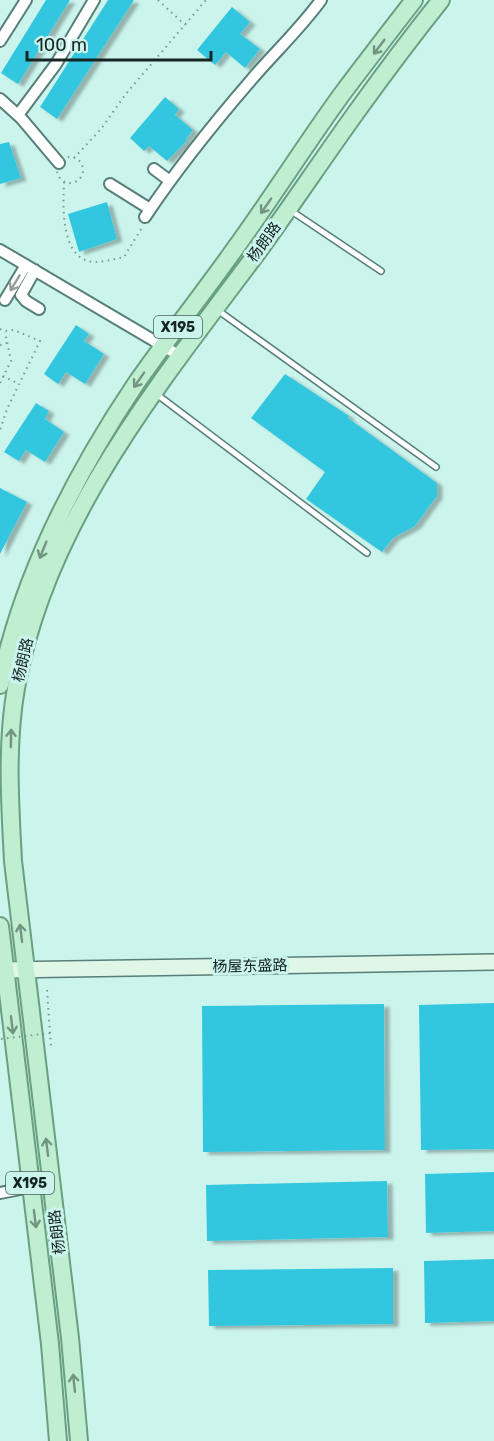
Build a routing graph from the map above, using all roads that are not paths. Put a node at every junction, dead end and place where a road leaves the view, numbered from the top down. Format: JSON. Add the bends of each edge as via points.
{"nodes":[{"id":1,"x":26,"y":0,"type":"edge"},
{"id":2,"x":94,"y":0,"type":"edge"},
{"id":3,"x":321,"y":0,"type":"edge"},
{"id":4,"x":414,"y":0,"type":"edge"},
{"id":5,"x":441,"y":0,"type":"edge"},
{"id":6,"x":0,"y":41,"type":"edge"},
{"id":7,"x":0,"y":99,"type":"edge"},
{"id":8,"x":18,"y":115,"type":"junction"},
{"id":9,"x":59,"y":163,"type":"road end"},
{"id":10,"x":154,"y":169,"type":"dead end"},
{"id":11,"x":170,"y":181,"type":"junction"},
{"id":12,"x":110,"y":184,"type":"dead end"},
{"id":13,"x":289,"y":209,"type":"junction"},
{"id":14,"x":0,"y":250,"type":"edge"},
{"id":15,"x":31,"y":268,"type":"junction"},
{"id":16,"x":381,"y":271,"type":"dead end"},
{"id":17,"x":5,"y":300,"type":"dead end"},
{"id":18,"x":215,"y":308,"type":"junction"},
{"id":19,"x":39,"y":309,"type":"dead end"},
{"id":20,"x":163,"y":346,"type":"junction"},
{"id":21,"x":180,"y":356,"type":"junction"},
{"id":22,"x":153,"y":392,"type":"junction"},
{"id":23,"x":436,"y":467,"type":"dead end"},
{"id":24,"x":367,"y":553,"type":"dead end"},
{"id":25,"x":0,"y":685,"type":"edge"},
{"id":26,"x":0,"y":926,"type":"edge"},
{"id":27,"x":494,"y":962,"type":"edge"},
{"id":28,"x":25,"y":969,"type":"junction"},
{"id":29,"x":5,"y":970,"type":"junction"},
{"id":30,"x":31,"y":1187,"type":"junction"},
{"id":31,"x":0,"y":1193,"type":"edge"},
{"id":32,"x":58,"y":1441,"type":"edge"},
{"id":33,"x":79,"y":1441,"type":"edge"}],
"edges":[{"from":1,"to":6,"type":"street"},
{"from":2,"to":8,"type":"street","via":[[56,64]]},
{"from":3,"to":11,"type":"street"},
{"from":4,"to":20,"type":"main road","name":"杨朗路","number":"X195","one_way":true},
{"from":5,"to":13,"type":"main road","name":"杨朗路","number":"X195","via":[[363,102]]},
{"from":7,"to":8,"type":"street"},
{"from":8,"to":9,"type":"street"},
{"from":10,"to":11,"type":"street"},
{"from":11,"to":12,"type":"street","via":[[148,213]]},
{"from":13,"to":16,"type":"lane"},
{"from":13,"to":18,"type":"main road","name":"杨朗路","number":"X195"},
{"from":14,"to":15,"type":"street"},
{"from":15,"to":17,"type":"street","one_way":true},
{"from":15,"to":19,"type":"street","via":[[21,295]]},
{"from":15,"to":20,"type":"street"},
{"from":18,"to":21,"type":"main road","name":"杨朗路","number":"X195"},
{"from":18,"to":23,"type":"lane"},
{"from":20,"to":21,"type":"street"},
{"from":20,"to":25,"type":"main road","name":"杨朗路","number":"X195","one_way":true,"via":[[80,475],[49,537],[15,627]]},
{"from":21,"to":22,"type":"main road","name":"杨朗路","number":"X195"},
{"from":22,"to":24,"type":"lane"},
{"from":28,"to":22,"type":"main road","name":"杨朗路","number":"X195","one_way":true,"via":[[10,818],[11,729],[17,687],[29,634],[56,562],[93,489]]},
{"from":26,"to":29,"type":"main road","name":"杨朗路","number":"X195"},
{"from":27,"to":28,"type":"street","name":"杨屋东盛路"},
{"from":28,"to":29,"type":"street","name":"杨屋东盛路"},
{"from":33,"to":28,"type":"main road","name":"杨朗路","number":"X195","one_way":true},
{"from":29,"to":30,"type":"main road","name":"杨朗路","number":"X195","one_way":true},
{"from":30,"to":31,"type":"street"},
{"from":30,"to":32,"type":"main road","name":"杨朗路","number":"X195","one_way":true}]}
